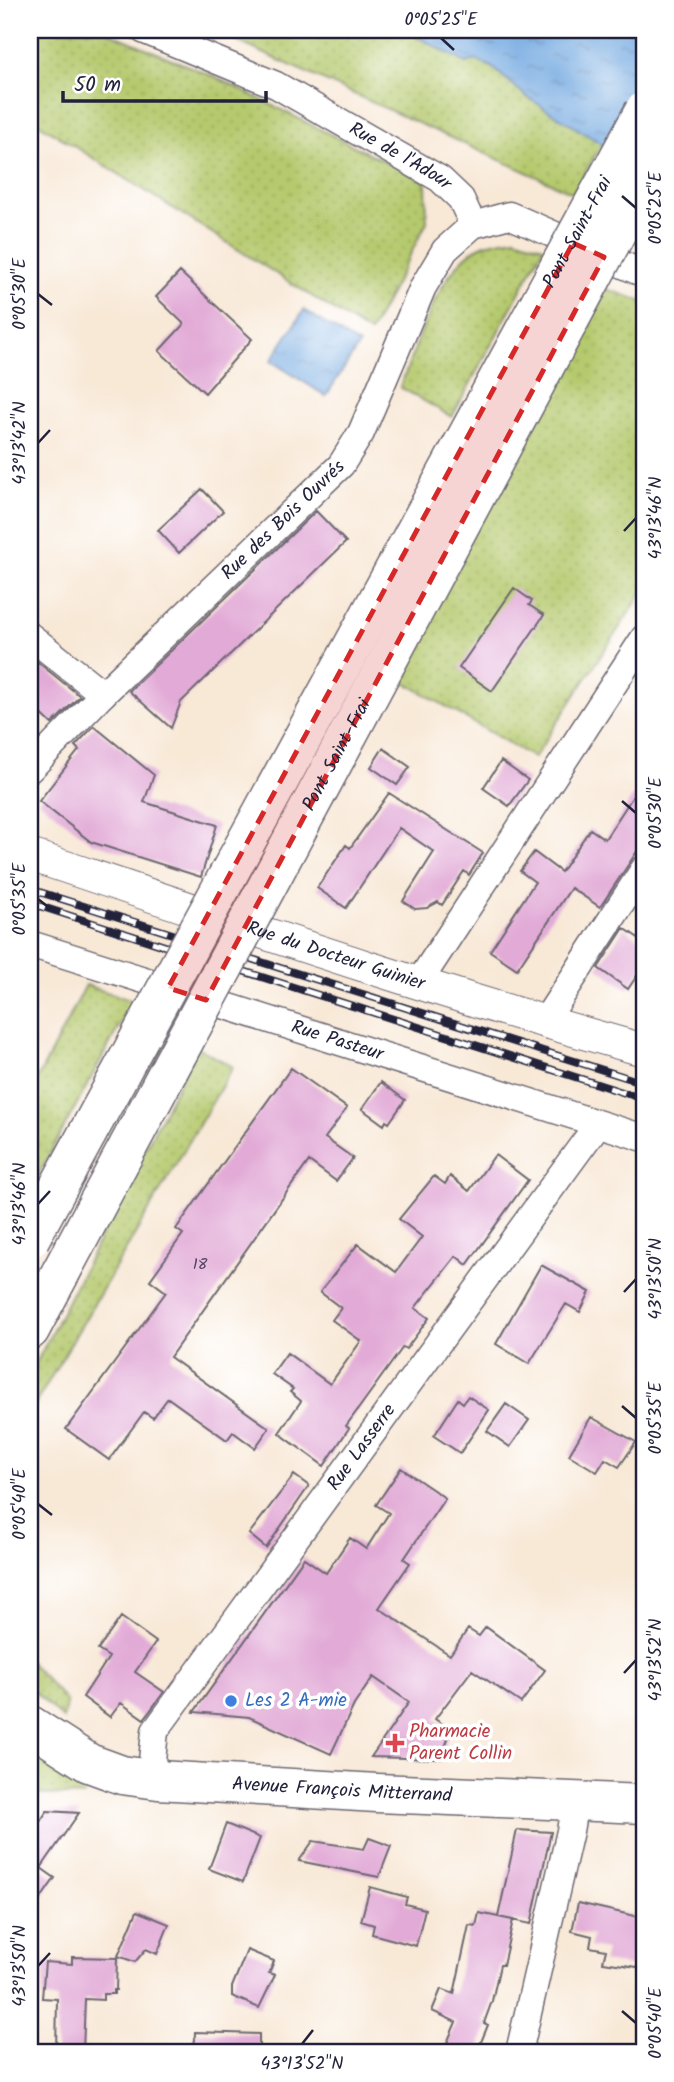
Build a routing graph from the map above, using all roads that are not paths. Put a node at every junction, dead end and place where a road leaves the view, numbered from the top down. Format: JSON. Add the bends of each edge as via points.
{"nodes":[{"id":1,"x":143,"y":30,"type":"edge"},
{"id":2,"x":644,"y":111,"type":"edge"},
{"id":3,"x":644,"y":181,"type":"edge"},
{"id":4,"x":473,"y":225,"type":"junction"},
{"id":5,"x":644,"y":274,"type":"edge"},
{"id":6,"x":30,"y":636,"type":"edge"},
{"id":7,"x":644,"y":638,"type":"edge"},
{"id":8,"x":103,"y":694,"type":"junction"},
{"id":9,"x":30,"y":769,"type":"edge"},
{"id":10,"x":30,"y":855,"type":"edge"},
{"id":11,"x":644,"y":869,"type":"edge"},
{"id":12,"x":30,"y":944,"type":"edge"},
{"id":13,"x":419,"y":982,"type":"junction"},
{"id":14,"x":545,"y":1021,"type":"junction"},
{"id":15,"x":644,"y":1050,"type":"edge"},
{"id":16,"x":598,"y":1124,"type":"junction"},
{"id":17,"x":644,"y":1138,"type":"edge"},
{"id":18,"x":30,"y":1239,"type":"edge"},
{"id":19,"x":30,"y":1330,"type":"edge"},
{"id":20,"x":40,"y":1732,"type":"edge"},
{"id":21,"x":158,"y":1780,"type":"junction"},
{"id":22,"x":575,"y":1801,"type":"junction"},
{"id":23,"x":644,"y":1804,"type":"edge"},
{"id":24,"x":519,"y":2052,"type":"edge"}],
"edges":[{"from":1,"to":4,"type":"street","name":"Rue de l'Adour","via":[[276,85],[440,179],[461,199]]},
{"from":2,"to":18,"type":"main road","name":"Pont Saint-Frai","bridge":true},
{"from":3,"to":19,"type":"main road","name":"Pont Saint-Frai","bridge":true},
{"from":4,"to":5,"type":"street","via":[[509,215]]},
{"from":4,"to":8,"type":"street","name":"Rue des Bois Ouvrés","via":[[445,250],[423,287],[361,433],[341,465]]},
{"from":6,"to":8,"type":"street"},
{"from":7,"to":13,"type":"street"},
{"from":8,"to":9,"type":"street","name":"Rue des Bois Ouvrés"},
{"from":10,"to":13,"type":"street","name":"Rue du Docteur Guinier"},
{"from":11,"to":14,"type":"street"},
{"from":12,"to":16,"type":"street","name":"Rue Pasteur"},
{"from":13,"to":14,"type":"street","name":"Rue du Docteur Guinier"},
{"from":14,"to":15,"type":"street","name":"Rue du Docteur Guinier"},
{"from":16,"to":17,"type":"street","name":"Rue Pasteur"},
{"from":16,"to":21,"type":"street","name":"Rue Lasserre","via":[[155,1731],[152,1761]]},
{"from":20,"to":21,"type":"main road","name":"Avenue François Mitterrand","via":[[89,1763],[121,1775]]},
{"from":21,"to":22,"type":"main road","name":"Avenue François Mitterrand"},
{"from":22,"to":23,"type":"main road","name":"Avenue François Mitterrand"},
{"from":22,"to":24,"type":"street"}]}
